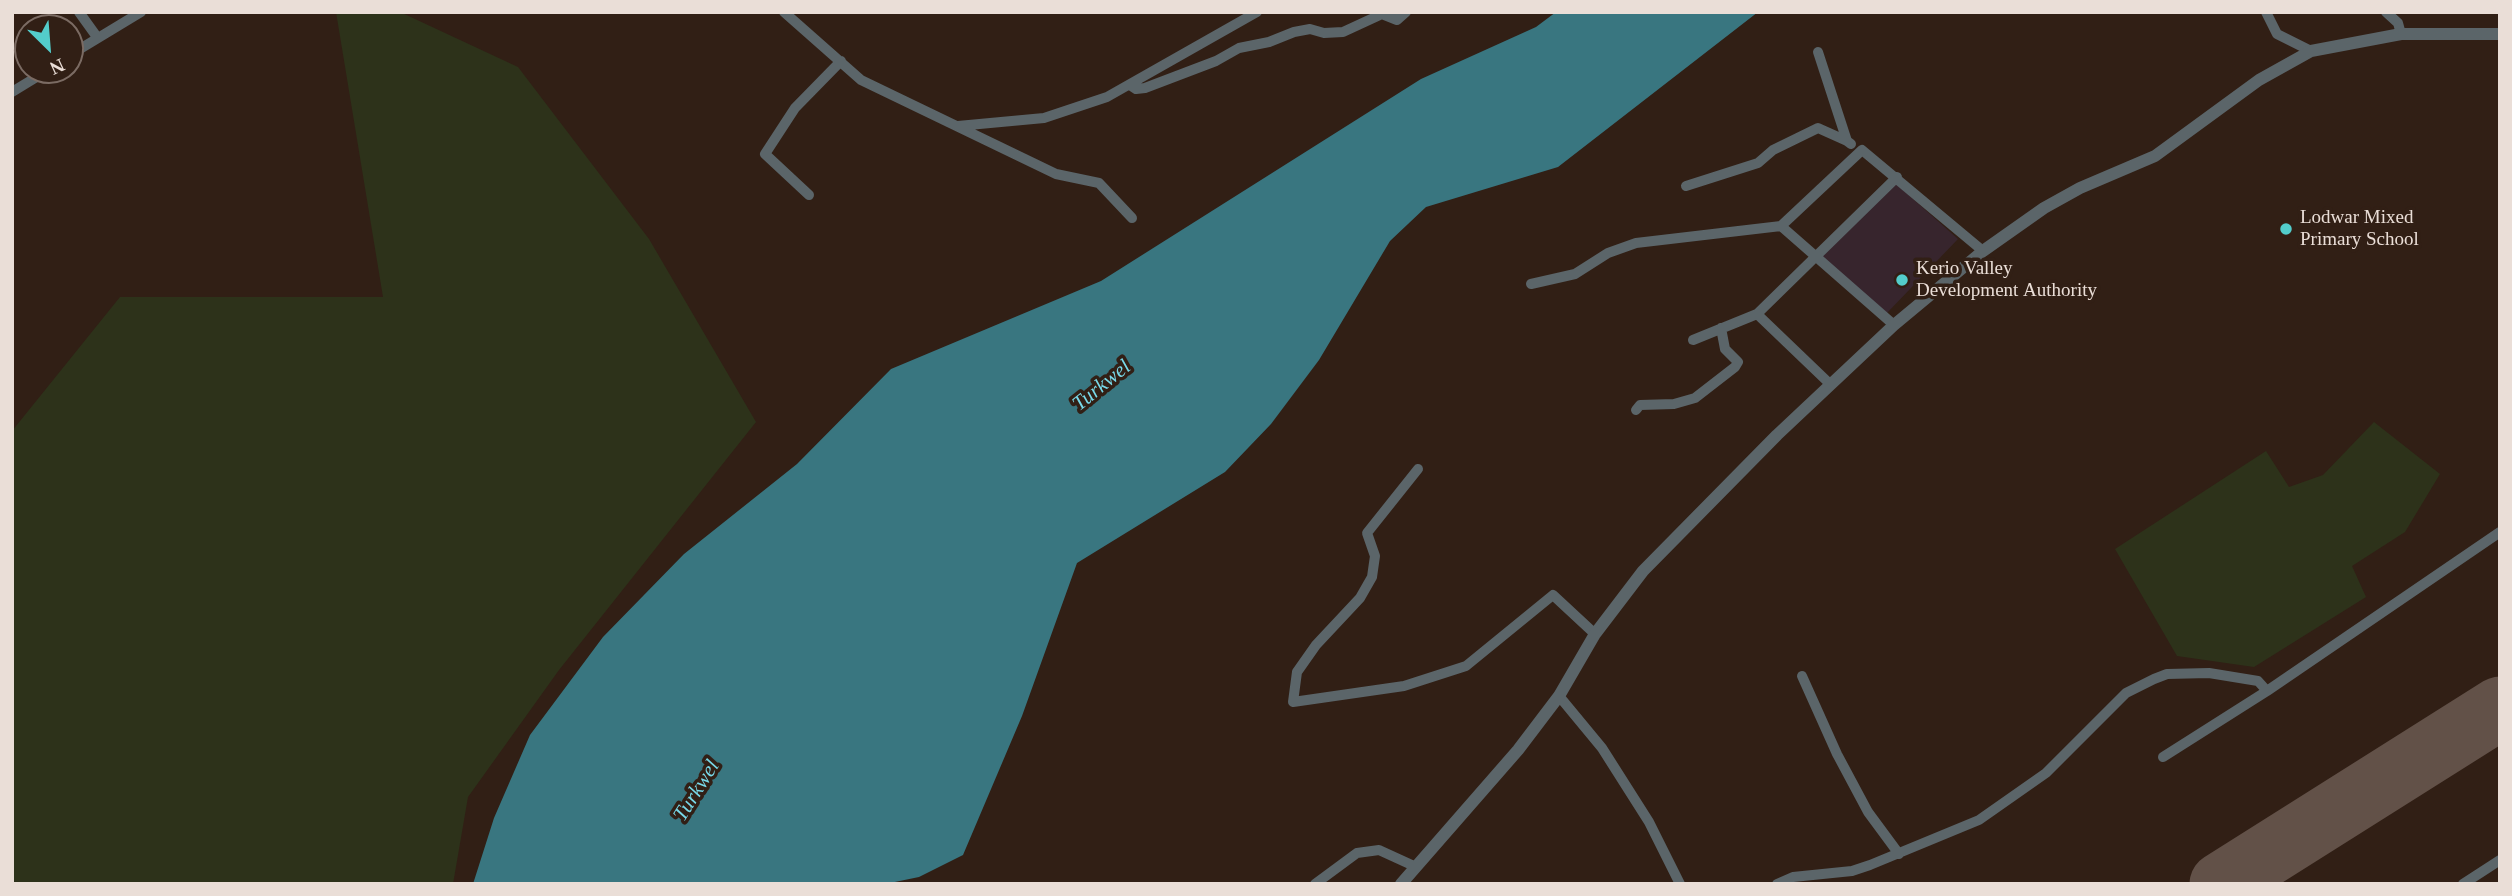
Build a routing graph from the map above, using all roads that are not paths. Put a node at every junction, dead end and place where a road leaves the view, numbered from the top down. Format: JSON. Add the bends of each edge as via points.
{"nodes":[{"id":1,"x":79,"y":12,"type":"edge"},
{"id":2,"x":141,"y":12,"type":"edge"},
{"id":3,"x":783,"y":12,"type":"edge"},
{"id":4,"x":1257,"y":12,"type":"edge"},
{"id":5,"x":1406,"y":12,"type":"edge"},
{"id":6,"x":2266,"y":12,"type":"edge"},
{"id":7,"x":2386,"y":12,"type":"edge"},
{"id":8,"x":2401,"y":34,"type":"junction"},
{"id":9,"x":2500,"y":34,"type":"edge"},
{"id":10,"x":97,"y":37,"type":"junction"},
{"id":11,"x":84,"y":46,"type":"edge"},
{"id":12,"x":2311,"y":51,"type":"junction"},
{"id":13,"x":1818,"y":52,"type":"dead end"},
{"id":14,"x":841,"y":61,"type":"junction"},
{"id":15,"x":1130,"y":85,"type":"junction"},
{"id":16,"x":958,"y":126,"type":"junction"},
{"id":17,"x":1847,"y":141,"type":"junction"},
{"id":18,"x":1862,"y":150,"type":"junction"},
{"id":19,"x":1897,"y":177,"type":"junction"},
{"id":20,"x":1686,"y":186,"type":"dead end"},
{"id":21,"x":810,"y":195,"type":"dead end"},
{"id":22,"x":1132,"y":218,"type":"dead end"},
{"id":23,"x":1781,"y":226,"type":"junction"},
{"id":24,"x":1983,"y":251,"type":"junction"},
{"id":25,"x":1816,"y":255,"type":"junction"},
{"id":26,"x":1531,"y":284,"type":"dead end"},
{"id":27,"x":1757,"y":314,"type":"junction"},
{"id":28,"x":1894,"y":325,"type":"junction"},
{"id":29,"x":1721,"y":328,"type":"junction"},
{"id":30,"x":1693,"y":340,"type":"dead end"},
{"id":31,"x":1830,"y":384,"type":"junction"},
{"id":32,"x":1636,"y":410,"type":"dead end"},
{"id":33,"x":1418,"y":469,"type":"dead end"},
{"id":34,"x":2500,"y":532,"type":"edge"},
{"id":35,"x":1595,"y":634,"type":"junction"},
{"id":36,"x":1802,"y":676,"type":"dead end"},
{"id":37,"x":2267,"y":691,"type":"junction"},
{"id":38,"x":1559,"y":696,"type":"junction"},
{"id":39,"x":2163,"y":757,"type":"dead end"},
{"id":40,"x":1899,"y":854,"type":"junction"},
{"id":41,"x":2500,"y":860,"type":"edge"},
{"id":42,"x":1415,"y":866,"type":"junction"},
{"id":43,"x":1315,"y":884,"type":"edge"},
{"id":44,"x":1401,"y":884,"type":"edge"},
{"id":45,"x":1680,"y":884,"type":"edge"},
{"id":46,"x":1777,"y":884,"type":"edge"},
{"id":47,"x":2463,"y":884,"type":"edge"}],
"edges":[{"from":1,"to":10,"type":"street"},
{"from":2,"to":10,"type":"street"},
{"from":3,"to":14,"type":"street"},
{"from":4,"to":15,"type":"street"},
{"from":5,"to":15,"type":"street","via":[[1397,20],[1382,13],[1343,32],[1294,32],[1239,48],[1145,88]]},
{"from":6,"to":12,"type":"street","via":[[2277,34]]},
{"from":7,"to":8,"type":"street","via":[[2398,23]]},
{"from":8,"to":9,"type":"street"},
{"from":8,"to":12,"type":"street"},
{"from":10,"to":11,"type":"street"},
{"from":12,"to":24,"type":"street","via":[[2259,80],[2155,156],[2080,188]]},
{"from":13,"to":17,"type":"street"},
{"from":14,"to":16,"type":"street","via":[[861,80]]},
{"from":14,"to":21,"type":"street","via":[[795,108],[765,154]]},
{"from":15,"to":16,"type":"street","via":[[1044,118]]},
{"from":16,"to":22,"type":"street","via":[[1056,174],[1099,183]]},
{"from":17,"to":18,"type":"street"},
{"from":17,"to":20,"type":"street","via":[[1827,130],[1809,130],[1758,163]]},
{"from":18,"to":19,"type":"street"},
{"from":18,"to":23,"type":"street"},
{"from":19,"to":24,"type":"street"},
{"from":19,"to":25,"type":"street"},
{"from":23,"to":25,"type":"street"},
{"from":23,"to":26,"type":"street","via":[[1636,243],[1608,253],[1575,274]]},
{"from":24,"to":28,"type":"street"},
{"from":25,"to":27,"type":"street"},
{"from":25,"to":28,"type":"street"},
{"from":27,"to":29,"type":"street"},
{"from":27,"to":31,"type":"street"},
{"from":28,"to":31,"type":"street"},
{"from":29,"to":30,"type":"street"},
{"from":29,"to":32,"type":"street","via":[[1725,349],[1738,362],[1735,367],[1695,398],[1640,405]]},
{"from":31,"to":35,"type":"street","via":[[1643,571]]},
{"from":33,"to":35,"type":"street","via":[[1367,533],[1375,556],[1372,577],[1297,673],[1293,702],[1404,686],[1466,666],[1553,595]]},
{"from":34,"to":37,"type":"street"},
{"from":35,"to":38,"type":"street"},
{"from":36,"to":40,"type":"street","via":[[1861,801]]},
{"from":37,"to":39,"type":"street"},
{"from":37,"to":40,"type":"street","via":[[2258,681],[2209,673],[2167,674],[2154,679],[2126,693],[2027,788],[1979,820]]},
{"from":38,"to":42,"type":"street","via":[[1518,750]]},
{"from":38,"to":45,"type":"street","via":[[1602,748],[1649,822]]},
{"from":40,"to":46,"type":"street","via":[[1852,871],[1793,877]]},
{"from":41,"to":47,"type":"street"},
{"from":42,"to":43,"type":"street","via":[[1379,850],[1357,853]]},
{"from":42,"to":44,"type":"street"}]}
